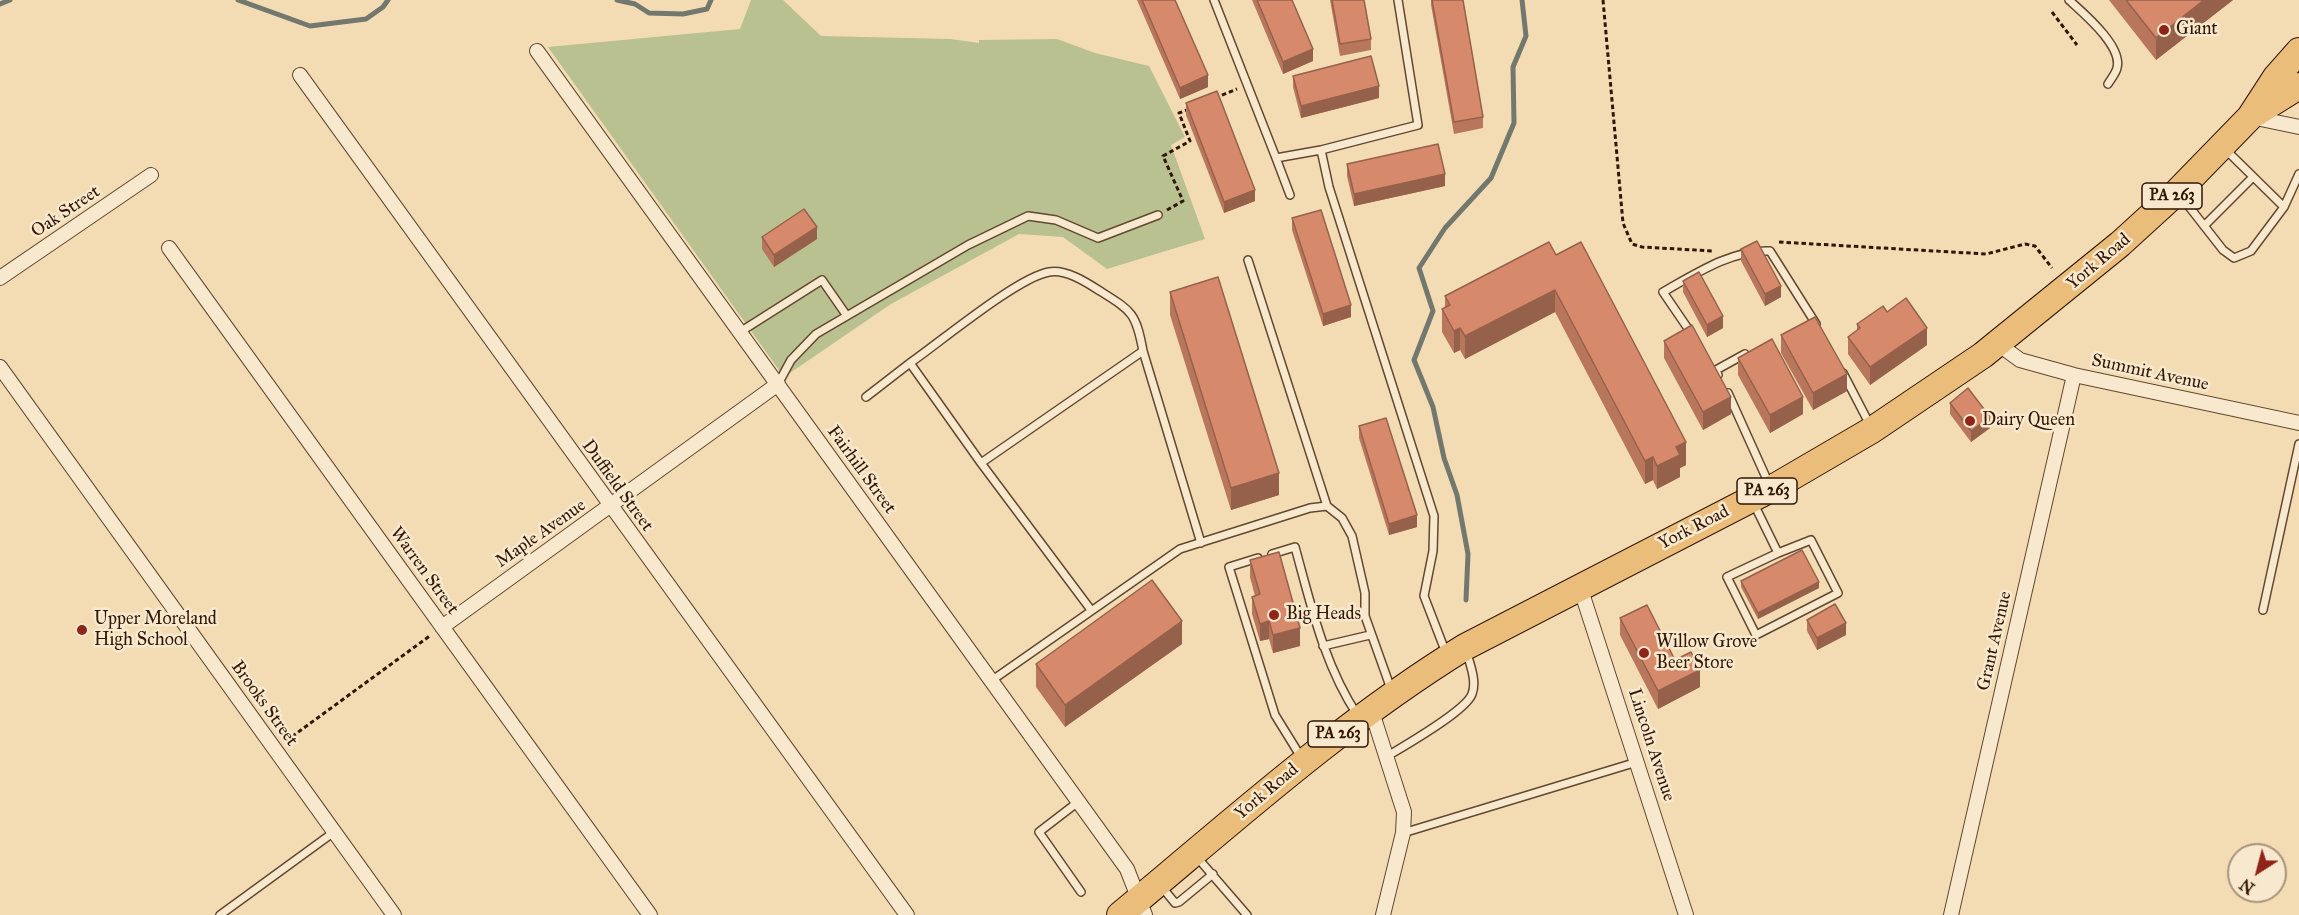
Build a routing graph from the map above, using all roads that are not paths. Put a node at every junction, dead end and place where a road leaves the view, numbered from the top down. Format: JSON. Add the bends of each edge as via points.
{"nodes":[{"id":1,"x":1214,"y":0,"type":"edge"},
{"id":2,"x":1398,"y":0,"type":"edge"},
{"id":3,"x":2073,"y":2,"type":"edge"},
{"id":4,"x":537,"y":51,"type":"dead end"},
{"id":5,"x":2299,"y":51,"type":"edge"},
{"id":6,"x":300,"y":75,"type":"dead end"},
{"id":7,"x":2108,"y":84,"type":"dead end"},
{"id":8,"x":2299,"y":86,"type":"edge"},
{"id":9,"x":2250,"y":117,"type":"junction"},
{"id":10,"x":2299,"y":127,"type":"edge"},
{"id":11,"x":2222,"y":147,"type":"junction"},
{"id":12,"x":1321,"y":150,"type":"junction"},
{"id":13,"x":1276,"y":158,"type":"junction"},
{"id":14,"x":2299,"y":174,"type":"edge"},
{"id":15,"x":151,"y":175,"type":"dead end"},
{"id":16,"x":2252,"y":178,"type":"junction"},
{"id":17,"x":2177,"y":192,"type":"junction"},
{"id":18,"x":1290,"y":195,"type":"dead end"},
{"id":19,"x":2283,"y":207,"type":"junction"},
{"id":20,"x":1158,"y":215,"type":"road end"},
{"id":21,"x":2204,"y":226,"type":"junction"},
{"id":22,"x":169,"y":248,"type":"dead end"},
{"id":23,"x":1248,"y":260,"type":"dead end"},
{"id":24,"x":0,"y":278,"type":"edge"},
{"id":25,"x":847,"y":316,"type":"junction"},
{"id":26,"x":740,"y":332,"type":"junction"},
{"id":27,"x":1823,"y":336,"type":"edge"},
{"id":28,"x":1696,"y":341,"type":"edge"},
{"id":29,"x":1998,"y":344,"type":"junction"},
{"id":30,"x":1751,"y":350,"type":"edge"},
{"id":31,"x":1143,"y":351,"type":"junction"},
{"id":32,"x":1709,"y":360,"type":"edge"},
{"id":33,"x":910,"y":363,"type":"junction"},
{"id":34,"x":1839,"y":365,"type":"edge"},
{"id":35,"x":0,"y":367,"type":"edge"},
{"id":36,"x":1716,"y":370,"type":"junction"},
{"id":37,"x":2074,"y":375,"type":"junction"},
{"id":38,"x":1721,"y":379,"type":"edge"},
{"id":39,"x":778,"y":384,"type":"junction"},
{"id":40,"x":1726,"y":389,"type":"edge"},
{"id":41,"x":866,"y":397,"type":"dead end"},
{"id":42,"x":2299,"y":423,"type":"edge"},
{"id":43,"x":1872,"y":430,"type":"junction"},
{"id":44,"x":2299,"y":444,"type":"edge"},
{"id":45,"x":981,"y":463,"type":"junction"},
{"id":46,"x":1761,"y":494,"type":"junction"},
{"id":47,"x":1327,"y":506,"type":"junction"},
{"id":48,"x":610,"y":507,"type":"junction"},
{"id":49,"x":1201,"y":543,"type":"junction"},
{"id":50,"x":1778,"y":553,"type":"junction"},
{"id":51,"x":1580,"y":587,"type":"junction"},
{"id":52,"x":1091,"y":610,"type":"junction"},
{"id":53,"x":2263,"y":610,"type":"dead end"},
{"id":54,"x":442,"y":627,"type":"junction"},
{"id":55,"x":1370,"y":635,"type":"junction"},
{"id":56,"x":1323,"y":646,"type":"junction"},
{"id":57,"x":1457,"y":653,"type":"junction"},
{"id":58,"x":991,"y":681,"type":"junction"},
{"id":59,"x":1393,"y":694,"type":"junction"},
{"id":60,"x":1366,"y":714,"type":"junction"},
{"id":61,"x":1386,"y":756,"type":"junction"},
{"id":62,"x":1304,"y":762,"type":"junction"},
{"id":63,"x":1637,"y":762,"type":"junction"},
{"id":64,"x":1078,"y":802,"type":"junction"},
{"id":65,"x":334,"y":832,"type":"junction"},
{"id":66,"x":1403,"y":833,"type":"junction"},
{"id":67,"x":1194,"y":853,"type":"junction"},
{"id":68,"x":1213,"y":874,"type":"junction"},
{"id":69,"x":1081,"y":892,"type":"dead end"},
{"id":70,"x":1148,"y":899,"type":"edge"},
{"id":71,"x":220,"y":915,"type":"edge"},
{"id":72,"x":394,"y":915,"type":"edge"},
{"id":73,"x":650,"y":915,"type":"edge"},
{"id":74,"x":907,"y":915,"type":"edge"},
{"id":75,"x":1120,"y":915,"type":"edge"},
{"id":76,"x":1247,"y":915,"type":"edge"},
{"id":77,"x":1383,"y":915,"type":"edge"},
{"id":78,"x":1686,"y":915,"type":"edge"},
{"id":79,"x":1951,"y":915,"type":"edge"}],
"edges":[{"from":1,"to":13,"type":"lane"},
{"from":2,"to":12,"type":"lane","via":[[1418,125]]},
{"from":3,"to":7,"type":"lane","via":[[2099,28],[2118,57]]},
{"from":4,"to":26,"type":"street","name":"Fairhill Street"},
{"from":5,"to":9,"type":"highway","name":"York Road","number":"PA 263","via":[[2276,76]]},
{"from":6,"to":48,"type":"street","name":"Duffield Street"},
{"from":8,"to":9,"type":"highway","name":"York Road","number":"PA 263"},
{"from":9,"to":10,"type":"street"},
{"from":9,"to":11,"type":"highway","name":"York Road","number":"PA 263"},
{"from":11,"to":16,"type":"lane"},
{"from":11,"to":17,"type":"highway","name":"York Road","number":"PA 263"},
{"from":12,"to":13,"type":"lane"},
{"from":12,"to":57,"type":"lane","via":[[1434,516],[1433,551],[1424,596]]},
{"from":13,"to":18,"type":"lane"},
{"from":14,"to":19,"type":"lane"},
{"from":15,"to":24,"type":"street","name":"Oak Street"},
{"from":16,"to":19,"type":"lane"},
{"from":16,"to":21,"type":"lane"},
{"from":17,"to":21,"type":"lane"},
{"from":17,"to":29,"type":"highway","name":"York Road","number":"PA 263"},
{"from":19,"to":21,"type":"lane","via":[[2251,251],[2234,258]]},
{"from":20,"to":25,"type":"lane","via":[[1098,238],[1056,220],[1028,216],[969,245]]},
{"from":22,"to":54,"type":"street","name":"Warren Street"},
{"from":23,"to":47,"type":"lane"},
{"from":25,"to":26,"type":"lane","via":[[822,280]]},
{"from":25,"to":39,"type":"lane","via":[[816,334],[791,360]]},
{"from":26,"to":39,"type":"street","name":"Fairhill Street"},
{"from":27,"to":28,"type":"lane","via":[[1770,251],[1753,250],[1663,292]]},
{"from":29,"to":37,"type":"street","name":"Summit Avenue","via":[[2020,360]]},
{"from":29,"to":43,"type":"highway","name":"York Road","number":"PA 263"},
{"from":30,"to":36,"type":"lane"},
{"from":31,"to":33,"type":"lane","via":[[1132,313],[1085,281],[1062,272],[1048,272],[1022,282]]},
{"from":31,"to":45,"type":"lane"},
{"from":31,"to":49,"type":"lane"},
{"from":32,"to":36,"type":"lane"},
{"from":33,"to":41,"type":"lane"},
{"from":33,"to":45,"type":"lane"},
{"from":34,"to":43,"type":"lane"},
{"from":35,"to":65,"type":"street","name":"Brooks Street"},
{"from":36,"to":38,"type":"lane"},
{"from":37,"to":42,"type":"street","name":"Summit Avenue"},
{"from":37,"to":79,"type":"street","name":"Grant Avenue"},
{"from":39,"to":48,"type":"street","name":"Maple Avenue"},
{"from":39,"to":58,"type":"street","name":"Fairhill Street"},
{"from":40,"to":46,"type":"lane"},
{"from":43,"to":46,"type":"highway","name":"York Road","number":"PA 263"},
{"from":44,"to":53,"type":"lane"},
{"from":45,"to":52,"type":"lane"},
{"from":46,"to":50,"type":"lane"},
{"from":46,"to":51,"type":"highway","name":"York Road","number":"PA 263"},
{"from":47,"to":49,"type":"lane"},
{"from":47,"to":55,"type":"lane","via":[[1342,518],[1352,536]]},
{"from":48,"to":54,"type":"street","name":"Maple Avenue"},
{"from":48,"to":74,"type":"street","name":"Duffield Street"},
{"from":49,"to":52,"type":"lane","via":[[1180,549]]},
{"from":50,"to":50,"type":"lane","via":[[1726,577],[1756,635],[1838,593],[1811,540]]},
{"from":51,"to":57,"type":"highway","name":"York Road","number":"PA 263"},
{"from":51,"to":63,"type":"street","name":"Lincoln Avenue"},
{"from":52,"to":58,"type":"lane"},
{"from":54,"to":73,"type":"street","name":"Warren Street"},
{"from":55,"to":56,"type":"lane"},
{"from":55,"to":59,"type":"lane"},
{"from":56,"to":60,"type":"lane","via":[[1345,696]]},
{"from":56,"to":62,"type":"lane","via":[[1295,547],[1229,567],[1275,715]]},
{"from":57,"to":59,"type":"highway","name":"York Road","number":"PA 263"},
{"from":57,"to":61,"type":"lane","via":[[1474,681],[1472,694],[1463,707]]},
{"from":58,"to":64,"type":"street","name":"Fairhill Street"},
{"from":59,"to":60,"type":"highway","name":"York Road","number":"PA 263"},
{"from":60,"to":61,"type":"street"},
{"from":60,"to":62,"type":"highway","name":"York Road","number":"PA 263"},
{"from":61,"to":66,"type":"street","via":[[1404,812]]},
{"from":62,"to":67,"type":"highway","name":"York Road","number":"PA 263"},
{"from":63,"to":66,"type":"lane"},
{"from":63,"to":78,"type":"street","name":"Lincoln Avenue"},
{"from":64,"to":69,"type":"lane","via":[[1039,832]]},
{"from":64,"to":70,"type":"street","name":"Fairhill Street"},
{"from":65,"to":71,"type":"lane"},
{"from":65,"to":72,"type":"street","name":"Brooks Street"},
{"from":66,"to":77,"type":"street"},
{"from":67,"to":68,"type":"lane"},
{"from":67,"to":70,"type":"highway","name":"York Road","number":"PA 263"},
{"from":68,"to":70,"type":"lane","via":[[1179,902]]},
{"from":68,"to":76,"type":"lane"},
{"from":70,"to":75,"type":"highway","name":"York Road","number":"PA 263"}]}
